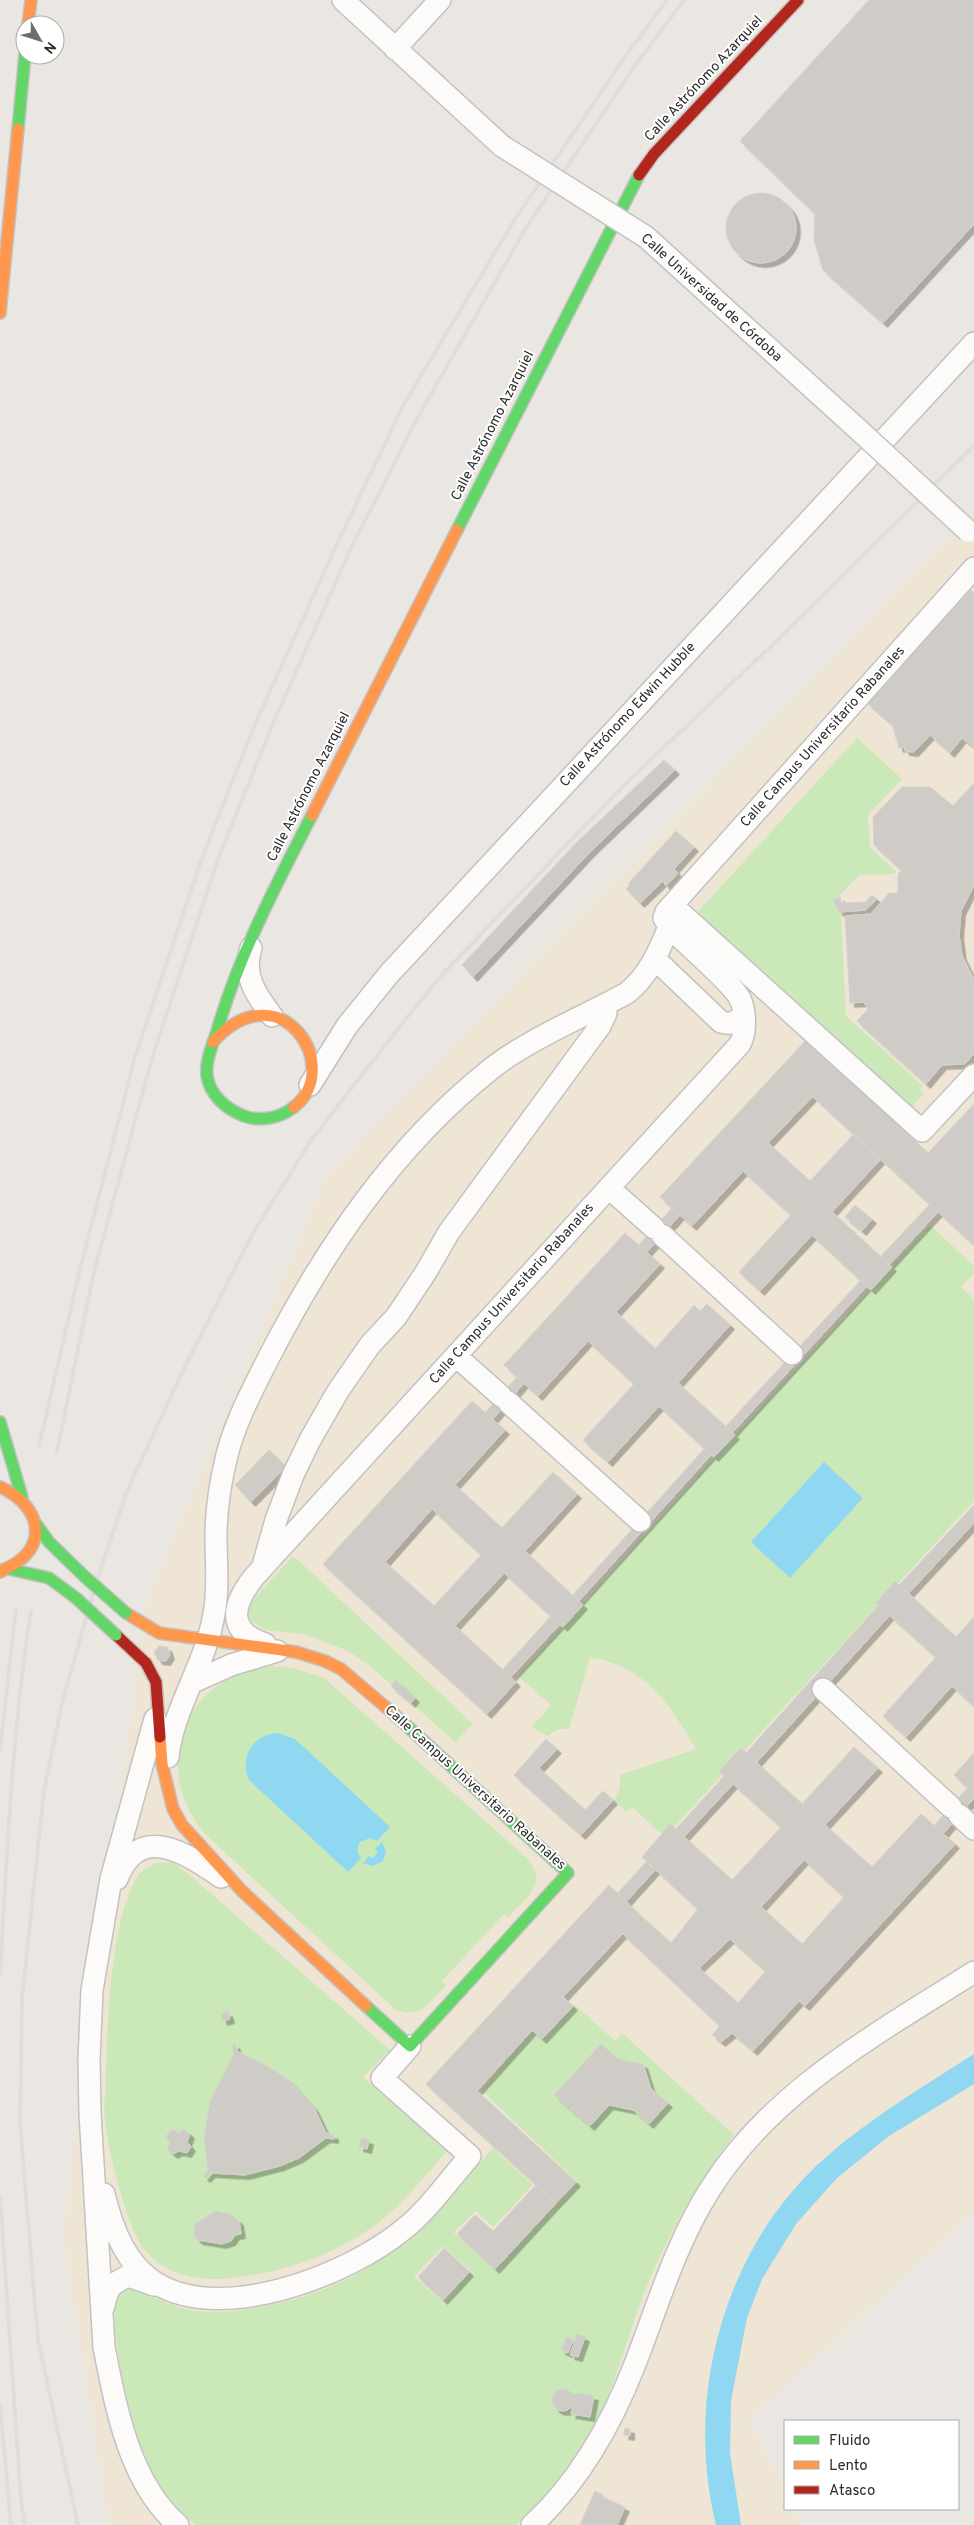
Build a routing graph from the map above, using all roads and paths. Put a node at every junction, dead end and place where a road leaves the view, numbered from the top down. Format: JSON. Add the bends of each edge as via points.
{"nodes":[{"id":1,"x":31,"y":0,"type":"edge"},
{"id":2,"x":343,"y":0,"type":"edge"},
{"id":3,"x":440,"y":0,"type":"edge"},
{"id":4,"x":798,"y":0,"type":"edge"},
{"id":5,"x":29,"y":15,"type":"edge"},
{"id":6,"x":396,"y":49,"type":"junction"},
{"id":7,"x":25,"y":65,"type":"edge"},
{"id":8,"x":0,"y":313,"type":"edge"},
{"id":9,"x":974,"y":343,"type":"edge"},
{"id":10,"x":971,"y":533,"type":"edge"},
{"id":11,"x":974,"y":568,"type":"edge"},
{"id":12,"x":267,"y":902,"type":"junction"},
{"id":13,"x":672,"y":905,"type":"junction"},
{"id":14,"x":669,"y":927,"type":"junction"},
{"id":15,"x":656,"y":960,"type":"junction"},
{"id":16,"x":600,"y":1008,"type":"junction"},
{"id":17,"x":742,"y":1015,"type":"junction"},
{"id":18,"x":272,"y":1016,"type":"junction"},
{"id":19,"x":213,"y":1042,"type":"junction"},
{"id":20,"x":974,"y":1075,"type":"edge"},
{"id":21,"x":300,"y":1101,"type":"junction"},
{"id":22,"x":609,"y":1188,"type":"junction"},
{"id":23,"x":792,"y":1354,"type":"dead end"},
{"id":24,"x":456,"y":1356,"type":"junction"},
{"id":25,"x":0,"y":1422,"type":"edge"},
{"id":26,"x":0,"y":1487,"type":"edge"},
{"id":27,"x":22,"y":1497,"type":"junction"},
{"id":28,"x":640,"y":1521,"type":"dead end"},
{"id":29,"x":36,"y":1524,"type":"junction"},
{"id":30,"x":3,"y":1571,"type":"edge"},
{"id":31,"x":258,"y":1572,"type":"junction"},
{"id":32,"x":217,"y":1577,"type":"junction"},
{"id":33,"x":209,"y":1640,"type":"junction"},
{"id":34,"x":282,"y":1650,"type":"junction"},
{"id":35,"x":193,"y":1682,"type":"junction"},
{"id":36,"x":822,"y":1689,"type":"dead end"},
{"id":37,"x":157,"y":1712,"type":"junction"},
{"id":38,"x":165,"y":1781,"type":"junction"},
{"id":39,"x":961,"y":1817,"type":"edge"},
{"id":40,"x":242,"y":1891,"type":"junction"},
{"id":41,"x":104,"y":1914,"type":"junction"},
{"id":42,"x":974,"y":1972,"type":"edge"},
{"id":43,"x":410,"y":2046,"type":"junction"},
{"id":44,"x":92,"y":2143,"type":"junction"},
{"id":45,"x":170,"y":2291,"type":"junction"},
{"id":46,"x":103,"y":2317,"type":"junction"},
{"id":47,"x":178,"y":2525,"type":"edge"},
{"id":48,"x":532,"y":2525,"type":"edge"}],
"edges":[{"from":1,"to":5,"type":"street"},
{"from":2,"to":6,"type":"street","name":"Calle Universidad de Córdoba"},
{"from":3,"to":6,"type":"street"},
{"from":4,"to":12,"type":"street","name":"Calle Astrónomo Azarquiel","via":[[654,154],[635,180]]},
{"from":6,"to":10,"type":"street","name":"Calle Universidad de Córdoba","bridge":true,"via":[[502,146],[646,237]]},
{"from":7,"to":8,"type":"street"},
{"from":9,"to":21,"type":"street","name":"Calle Astrónomo Edwin Hubble","via":[[389,974],[347,1026]]},
{"from":11,"to":13,"type":"street","name":"Calle Campus Universitario Rabanales"},
{"from":12,"to":18,"type":"street","via":[[249,955],[248,972],[255,993]]},
{"from":12,"to":19,"type":"street","name":"Calle Astrónomo Azarquiel","via":[[227,997]]},
{"from":13,"to":14,"type":"street","name":"Calle Campus Universitario Rabanales","via":[[664,918]]},
{"from":13,"to":20,"type":"street","via":[[922,1131]]},
{"from":14,"to":15,"type":"street","name":"Calle Campus Universitario Rabanales"},
{"from":14,"to":17,"type":"street","name":"Calle Campus Universitario Rabanales","via":[[736,993],[741,1000]]},
{"from":15,"to":16,"type":"street","name":"Calle Campus Universitario Rabanales","via":[[640,982]]},
{"from":15,"to":17,"type":"street","via":[[721,1022],[736,1022]]},
{"from":16,"to":31,"type":"street","name":"Calle Campus Universitario Rabanales","via":[[606,1013],[600,1026],[449,1232],[396,1317],[370,1345],[338,1392],[293,1475]]},
{"from":16,"to":32,"type":"street","name":"Calle Campus Universitario Rabanales","via":[[492,1067],[393,1164],[342,1232],[297,1303],[232,1437],[222,1482],[216,1536]]},
{"from":17,"to":22,"type":"street","name":"Calle Campus Universitario Rabanales","via":[[745,1035],[740,1044]]},
{"from":18,"to":19,"type":"street","via":[[244,1017],[230,1025]]},
{"from":18,"to":21,"type":"street","via":[[298,1030],[312,1057],[312,1075]]},
{"from":19,"to":21,"type":"street","via":[[207,1059],[207,1072],[215,1095],[231,1112],[243,1118],[276,1118]]},
{"from":22,"to":23,"type":"street"},
{"from":22,"to":24,"type":"street","name":"Calle Campus Universitario Rabanales"},
{"from":24,"to":28,"type":"street"},
{"from":24,"to":31,"type":"street","name":"Calle Campus Universitario Rabanales"},
{"from":25,"to":27,"type":"street","name":"Calle Campus Universitario Rabanales"},
{"from":26,"to":27,"type":"street"},
{"from":27,"to":29,"type":"street","name":"Calle Campus Universitario Rabanales","via":[[29,1505]]},
{"from":29,"to":30,"type":"street","via":[[31,1551],[18,1564]]},
{"from":29,"to":33,"type":"street","name":"Calle Campus Universitario Rabanales","bridge":true,"via":[[49,1542],[126,1613],[154,1631]]},
{"from":30,"to":37,"type":"street","bridge":true,"via":[[48,1578],[76,1598],[132,1648],[156,1682]]},
{"from":31,"to":32,"type":"street","name":"Calle Campus Universitario Rabanales","via":[[238,1589],[228,1587]]},
{"from":31,"to":34,"type":"street","name":"Calle Campus Universitario Rabanales","via":[[239,1601],[238,1624],[248,1636]]},
{"from":32,"to":33,"type":"street","name":"Calle Campus Universitario Rabanales"},
{"from":33,"to":34,"type":"street","name":"Calle Campus Universitario Rabanales"},
{"from":33,"to":35,"type":"street","name":"Calle Campus Universitario Rabanales"},
{"from":34,"to":35,"type":"street","name":"Calle Campus Universitario Rabanales","via":[[231,1665]]},
{"from":34,"to":43,"type":"street","name":"Calle Campus Universitario Rabanales","via":[[325,1660],[356,1680],[568,1873]]},
{"from":35,"to":38,"type":"street","name":"Calle Campus Universitario Rabanales","via":[[171,1734]]},
{"from":36,"to":39,"type":"street"},
{"from":37,"to":38,"type":"street","name":"Calle Campus Universitario Rabanales"},
{"from":37,"to":41,"type":"street","name":"Calle Campus Universitario Rabanales"},
{"from":38,"to":40,"type":"street","name":"Calle Campus Universitario Rabanales","via":[[173,1809],[182,1824]]},
{"from":40,"to":41,"type":"street","name":"Calle Campus Universitario Rabanales","via":[[186,1855],[166,1846],[152,1846],[130,1857],[119,1874]]},
{"from":40,"to":43,"type":"street","name":"Calle Campus Universitario Rabanales"},
{"from":41,"to":44,"type":"street","name":"Calle Campus Universitario Rabanales","via":[[92,1990],[89,2060]]},
{"from":42,"to":48,"type":"street","via":[[827,2068],[782,2103],[732,2157],[708,2192],[674,2256],[635,2364],[596,2445]]},
{"from":43,"to":45,"type":"street","name":"Calle Campus Universitario Rabanales","via":[[382,2078],[470,2156],[405,2229],[328,2274],[287,2287],[244,2297],[205,2298]]},
{"from":44,"to":45,"type":"street","name":"Calle Campus Universitario Rabanales","via":[[109,2214],[122,2244],[149,2279]]},
{"from":44,"to":46,"type":"street","name":"Calle Campus Universitario Rabanales"},
{"from":45,"to":46,"type":"street","name":"Calle Campus Universitario Rabanales","via":[[128,2276],[113,2283],[106,2294]]},
{"from":46,"to":47,"type":"street","name":"Calle Campus Universitario Rabanales","via":[[110,2378],[137,2467],[150,2494]]}]}
